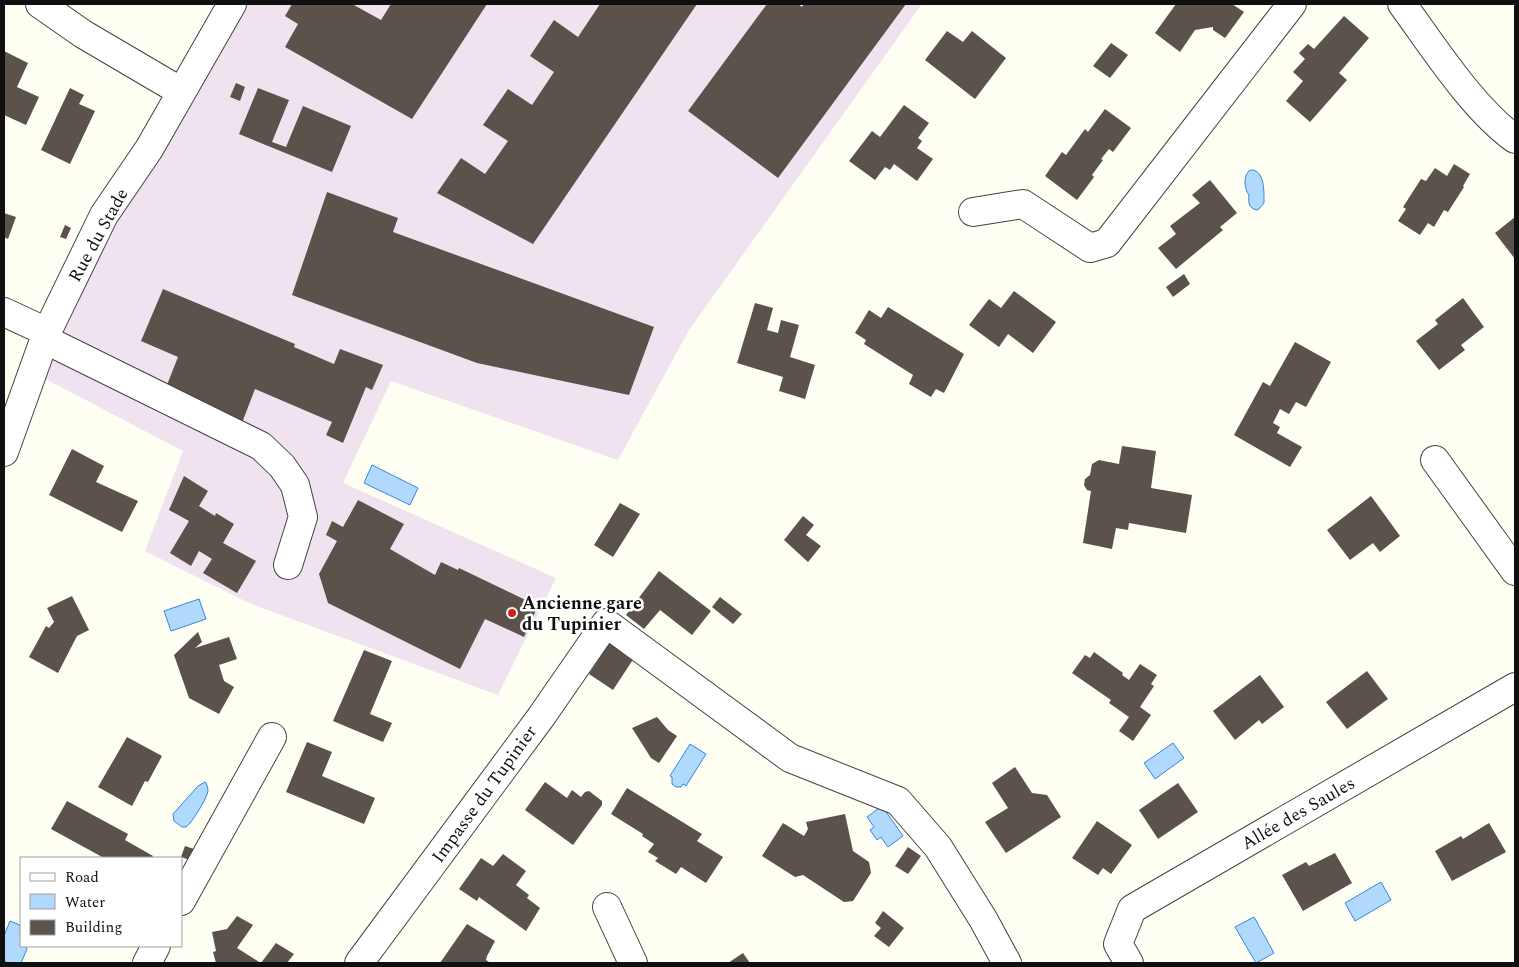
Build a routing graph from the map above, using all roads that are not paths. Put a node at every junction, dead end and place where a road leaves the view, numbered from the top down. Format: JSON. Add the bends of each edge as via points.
{"nodes":[{"id":1,"x":40,"y":4,"type":"edge"},
{"id":2,"x":232,"y":4,"type":"edge"},
{"id":3,"x":1292,"y":4,"type":"edge"},
{"id":4,"x":1402,"y":4,"type":"edge"},
{"id":5,"x":180,"y":91,"type":"junction"},
{"id":6,"x":1514,"y":136,"type":"edge"},
{"id":7,"x":973,"y":212,"type":"dead end"},
{"id":8,"x":4,"y":312,"type":"edge"},
{"id":9,"x":46,"y":336,"type":"junction"},
{"id":10,"x":4,"y":452,"type":"edge"},
{"id":11,"x":1435,"y":460,"type":"dead end"},
{"id":12,"x":288,"y":565,"type":"dead end"},
{"id":13,"x":1515,"y":570,"type":"edge"},
{"id":14,"x":1515,"y":688,"type":"edge"},
{"id":15,"x":272,"y":737,"type":"dead end"},
{"id":16,"x":182,"y":899,"type":"edge"},
{"id":17,"x":607,"y":907,"type":"dead end"},
{"id":18,"x":155,"y":947,"type":"edge"},
{"id":19,"x":1004,"y":962,"type":"edge"},
{"id":20,"x":147,"y":963,"type":"edge"},
{"id":21,"x":359,"y":963,"type":"edge"},
{"id":22,"x":633,"y":963,"type":"edge"},
{"id":23,"x":1129,"y":963,"type":"edge"}],
"edges":[{"from":1,"to":5,"type":"street","via":[[83,34]]},
{"from":2,"to":5,"type":"street","name":"Rue du Stade"},
{"from":3,"to":7,"type":"street","via":[[1107,243],[1090,248],[1023,204]]},
{"from":4,"to":6,"type":"street","via":[[1482,108]]},
{"from":5,"to":9,"type":"street","name":"Rue du Stade","via":[[148,149],[104,215]]},
{"from":8,"to":9,"type":"street"},
{"from":9,"to":10,"type":"street","name":"Rue du Stade"},
{"from":9,"to":12,"type":"street","via":[[261,446],[282,466],[295,485],[303,517]]},
{"from":11,"to":13,"type":"street"},
{"from":14,"to":23,"type":"street","name":"Allée des Saules","via":[[1132,909],[1118,944]]},
{"from":15,"to":16,"type":"street"},
{"from":17,"to":22,"type":"street"},
{"from":18,"to":20,"type":"street"},
{"from":19,"to":21,"type":"street","name":"Impasse du Tupinier","via":[[983,919],[938,848],[898,801],[790,758],[606,624]]}]}
